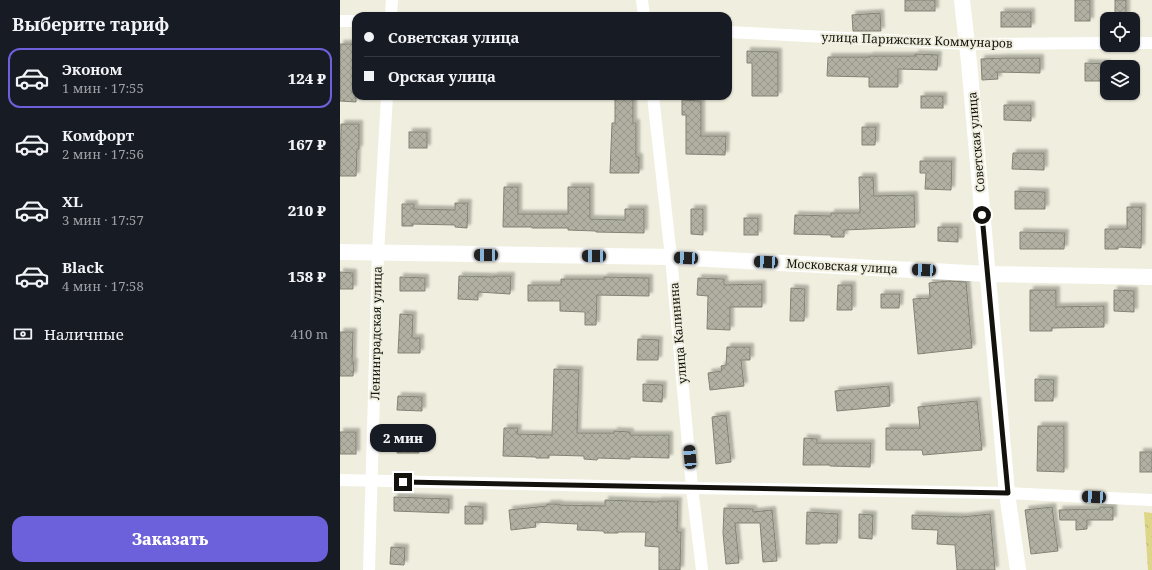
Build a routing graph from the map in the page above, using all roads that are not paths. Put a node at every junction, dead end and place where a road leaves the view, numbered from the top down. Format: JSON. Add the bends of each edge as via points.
{"nodes":[{"id":1,"x":392,"y":0,"type":"edge"},
{"id":2,"x":642,"y":0,"type":"edge"},
{"id":3,"x":962,"y":0,"type":"edge"},
{"id":4,"x":391,"y":12,"type":"edge"},
{"id":5,"x":644,"y":12,"type":"edge"},
{"id":6,"x":340,"y":21,"type":"edge"},
{"id":7,"x":352,"y":21,"type":"edge"},
{"id":8,"x":732,"y":32,"type":"edge"},
{"id":9,"x":1100,"y":43,"type":"edge"},
{"id":10,"x":1140,"y":43,"type":"edge"},
{"id":11,"x":1152,"y":43,"type":"edge"},
{"id":12,"x":966,"y":44,"type":"junction"},
{"id":13,"x":387,"y":100,"type":"edge"},
{"id":14,"x":653,"y":100,"type":"edge"},
{"id":15,"x":340,"y":252,"type":"edge"},
{"id":16,"x":378,"y":253,"type":"junction"},
{"id":17,"x":671,"y":257,"type":"junction"},
{"id":18,"x":987,"y":274,"type":"junction"},
{"id":19,"x":1152,"y":277,"type":"edge"},
{"id":20,"x":340,"y":480,"type":"edge"},
{"id":21,"x":372,"y":482,"type":"junction"},
{"id":22,"x":692,"y":488,"type":"junction"},
{"id":23,"x":1008,"y":493,"type":"junction"},
{"id":24,"x":1152,"y":500,"type":"edge"},
{"id":25,"x":369,"y":570,"type":"edge"},
{"id":26,"x":702,"y":570,"type":"edge"},
{"id":27,"x":1018,"y":570,"type":"edge"}],
"edges":[{"from":1,"to":4,"type":"street"},
{"from":2,"to":5,"type":"street"},
{"from":3,"to":12,"type":"street","name":"Советская улица"},
{"from":6,"to":7,"type":"street"},
{"from":8,"to":12,"type":"street","name":"улица Парижских Коммунаров"},
{"from":9,"to":12,"type":"street","name":"улица Парижских Коммунаров"},
{"from":10,"to":11,"type":"street"},
{"from":12,"to":18,"type":"street","name":"Советская улица"},
{"from":13,"to":16,"type":"street","name":"Ленинградская улица"},
{"from":14,"to":17,"type":"street","name":"улица Калинина"},
{"from":15,"to":16,"type":"street","name":"Московская улица"},
{"from":16,"to":17,"type":"street","name":"Московская улица"},
{"from":16,"to":21,"type":"street","name":"Ленинградская улица"},
{"from":17,"to":18,"type":"street","name":"Московская улица"},
{"from":17,"to":22,"type":"street","name":"улица Калинина"},
{"from":18,"to":19,"type":"street","name":"Московская улица"},
{"from":18,"to":23,"type":"street","name":"Советская улица"},
{"from":20,"to":21,"type":"street"},
{"from":21,"to":22,"type":"street"},
{"from":21,"to":25,"type":"street","name":"Ленинградская улица"},
{"from":22,"to":23,"type":"street"},
{"from":22,"to":26,"type":"street","name":"улица Калинина"},
{"from":23,"to":24,"type":"street"},
{"from":23,"to":27,"type":"street","name":"Советская улица"}]}
